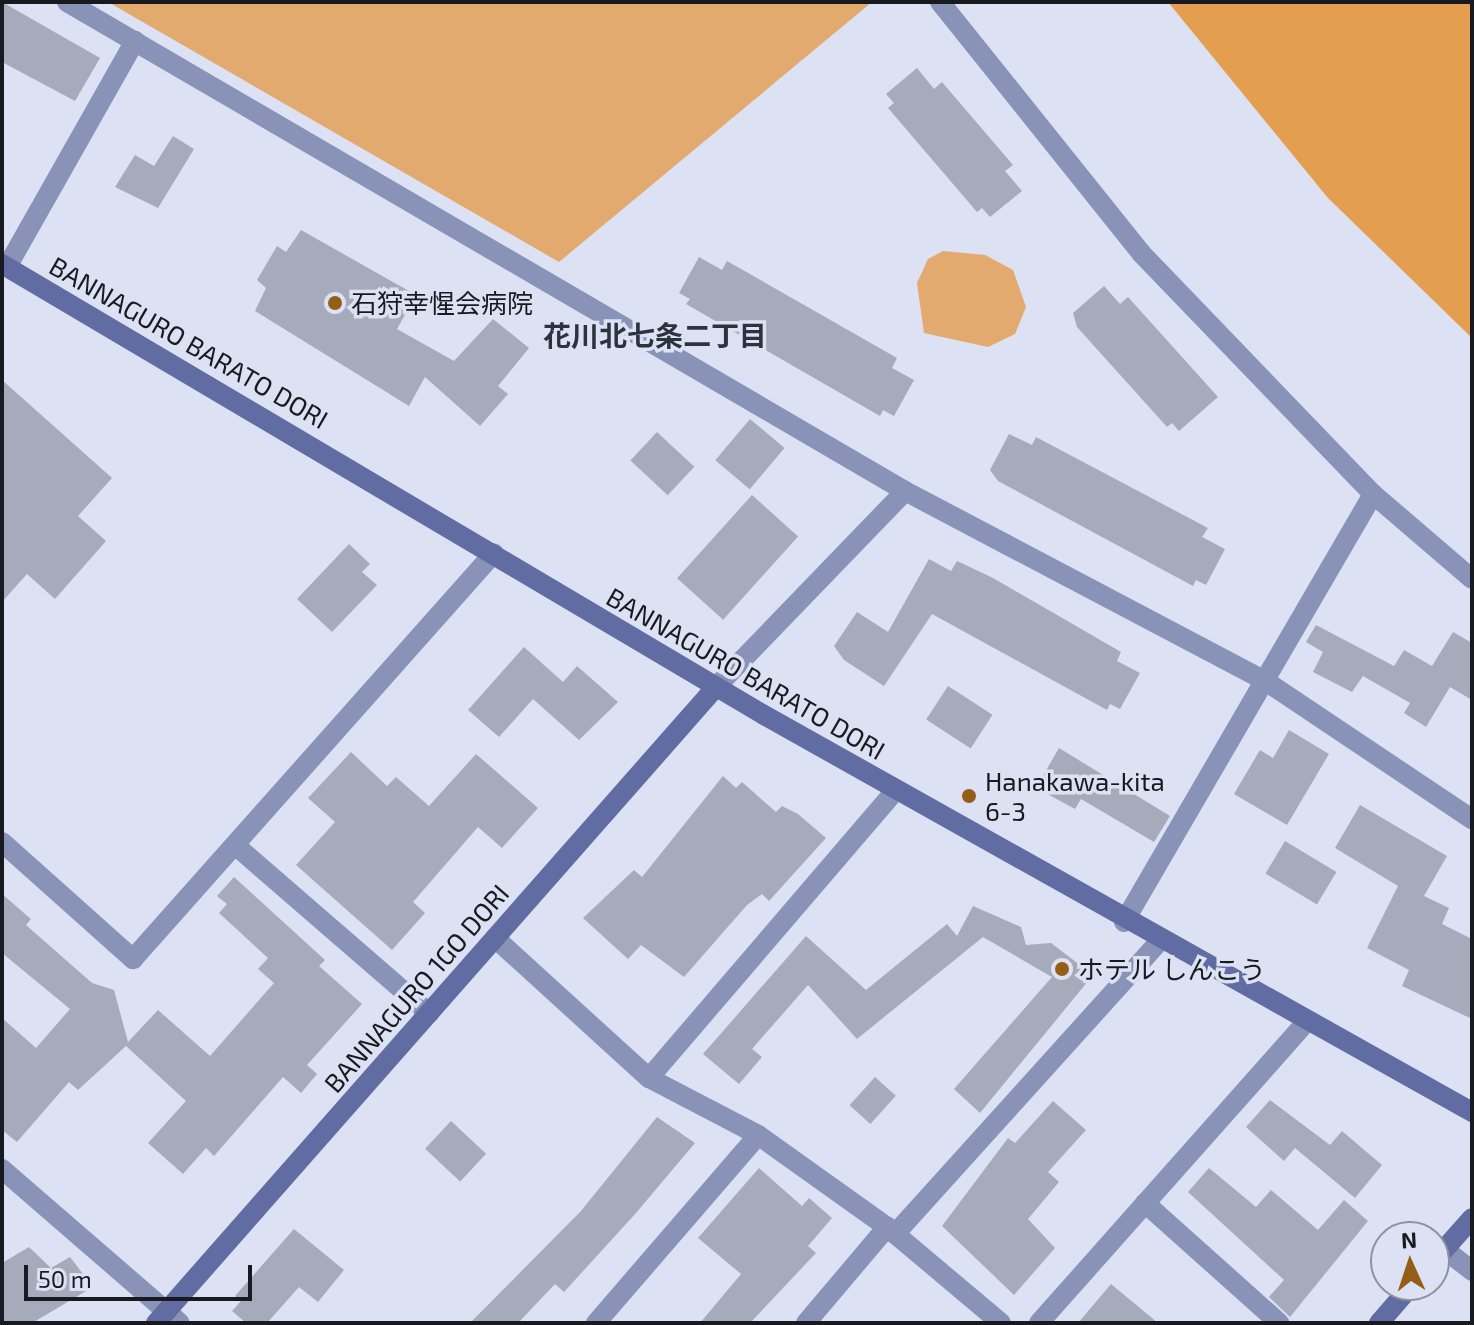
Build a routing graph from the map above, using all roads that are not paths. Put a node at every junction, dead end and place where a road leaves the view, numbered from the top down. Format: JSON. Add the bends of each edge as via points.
{"nodes":[{"id":1,"x":67,"y":2,"type":"edge"},
{"id":2,"x":940,"y":2,"type":"edge"},
{"id":3,"x":135,"y":41,"type":"junction"},
{"id":4,"x":4,"y":266,"type":"edge"},
{"id":5,"x":905,"y":491,"type":"junction"},
{"id":6,"x":1373,"y":494,"type":"junction"},
{"id":7,"x":494,"y":553,"type":"junction"},
{"id":8,"x":1472,"y":579,"type":"edge"},
{"id":9,"x":1267,"y":682,"type":"junction"},
{"id":10,"x":716,"y":687,"type":"junction"},
{"id":11,"x":895,"y":791,"type":"junction"},
{"id":12,"x":1472,"y":819,"type":"edge"},
{"id":13,"x":2,"y":842,"type":"edge"},
{"id":14,"x":235,"y":845,"type":"junction"},
{"id":15,"x":1124,"y":922,"type":"junction"},
{"id":16,"x":495,"y":938,"type":"junction"},
{"id":17,"x":1159,"y":942,"type":"junction"},
{"id":18,"x":429,"y":1013,"type":"junction"},
{"id":19,"x":1305,"y":1023,"type":"junction"},
{"id":20,"x":649,"y":1078,"type":"junction"},
{"id":21,"x":1472,"y":1112,"type":"edge"},
{"id":22,"x":758,"y":1135,"type":"junction"},
{"id":23,"x":2,"y":1169,"type":"edge"},
{"id":24,"x":1145,"y":1203,"type":"junction"},
{"id":25,"x":1472,"y":1218,"type":"edge"},
{"id":26,"x":891,"y":1230,"type":"junction"},
{"id":27,"x":1450,"y":1243,"type":"edge"},
{"id":28,"x":1450,"y":1260,"type":"edge"},
{"id":29,"x":1472,"y":1271,"type":"edge"},
{"id":30,"x":1398,"y":1301,"type":"edge"},
{"id":31,"x":167,"y":1320,"type":"edge"},
{"id":32,"x":596,"y":1323,"type":"edge"},
{"id":33,"x":806,"y":1323,"type":"edge"},
{"id":34,"x":1001,"y":1323,"type":"edge"},
{"id":35,"x":1039,"y":1323,"type":"edge"},
{"id":36,"x":1279,"y":1323,"type":"edge"},
{"id":37,"x":1379,"y":1323,"type":"edge"}],
"edges":[{"from":1,"to":3,"type":"street"},
{"from":2,"to":6,"type":"street","via":[[1141,253]]},
{"from":3,"to":4,"type":"street"},
{"from":3,"to":5,"type":"street"},
{"from":4,"to":7,"type":"main road","name":"BANNAGURO BARATO DORI"},
{"from":5,"to":9,"type":"street"},
{"from":5,"to":10,"type":"street"},
{"from":6,"to":8,"type":"street"},
{"from":6,"to":9,"type":"street"},
{"from":7,"to":10,"type":"main road","name":"BANNAGURO BARATO DORI"},
{"from":7,"to":14,"type":"street"},
{"from":9,"to":12,"type":"street"},
{"from":9,"to":15,"type":"street"},
{"from":10,"to":11,"type":"main road","name":"BANNAGURO BARATO DORI"},
{"from":10,"to":16,"type":"main road","name":"BANNAGURO 1GO DORI"},
{"from":11,"to":15,"type":"main road","name":"BANNAGURO BARATO DORI"},
{"from":11,"to":20,"type":"street"},
{"from":13,"to":14,"type":"street","via":[[133,959]]},
{"from":14,"to":18,"type":"street"},
{"from":15,"to":17,"type":"main road","name":"BANNAGURO BARATO DORI"},
{"from":16,"to":18,"type":"main road","name":"BANNAGURO 1GO DORI"},
{"from":16,"to":20,"type":"street"},
{"from":17,"to":19,"type":"main road","name":"BANNAGURO BARATO DORI"},
{"from":17,"to":26,"type":"street"},
{"from":18,"to":31,"type":"main road","name":"BANNAGURO 1GO DORI"},
{"from":19,"to":21,"type":"main road","name":"BANNAGURO BARATO DORI"},
{"from":19,"to":24,"type":"street"},
{"from":20,"to":22,"type":"street"},
{"from":22,"to":26,"type":"street"},
{"from":22,"to":32,"type":"street"},
{"from":23,"to":31,"type":"street"},
{"from":24,"to":35,"type":"street"},
{"from":24,"to":36,"type":"street"},
{"from":25,"to":27,"type":"main road"},
{"from":26,"to":33,"type":"street"},
{"from":26,"to":34,"type":"street"},
{"from":28,"to":29,"type":"street"},
{"from":30,"to":37,"type":"main road"}]}
